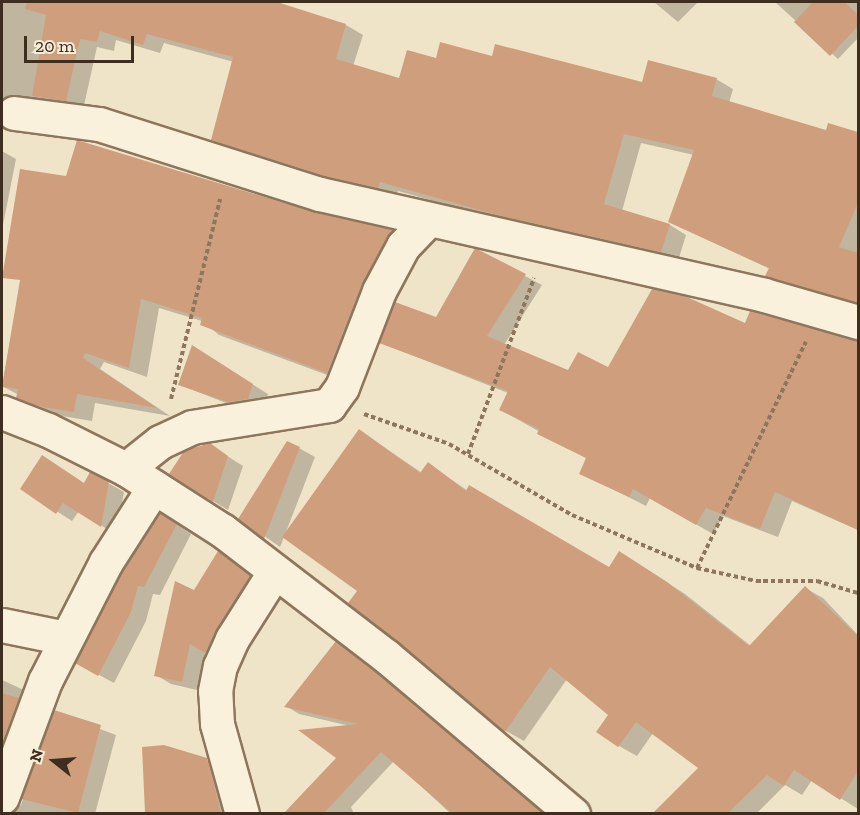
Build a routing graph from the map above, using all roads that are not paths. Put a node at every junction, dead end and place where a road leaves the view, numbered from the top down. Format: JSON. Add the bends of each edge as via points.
{"nodes":[{"id":1,"x":14,"y":113,"type":"dead end"},
{"id":2,"x":429,"y":219,"type":"junction"},
{"id":3,"x":858,"y":322,"type":"edge"},
{"id":4,"x":2,"y":412,"type":"edge"},
{"id":5,"x":126,"y":469,"type":"junction"},
{"id":6,"x":154,"y":487,"type":"junction"},
{"id":7,"x":275,"y":571,"type":"junction"},
{"id":8,"x":2,"y":625,"type":"edge"},
{"id":9,"x":66,"y":638,"type":"junction"},
{"id":10,"x":2,"y":797,"type":"edge"},
{"id":11,"x":242,"y":813,"type":"edge"},
{"id":12,"x":573,"y":813,"type":"edge"}],
"edges":[{"from":1,"to":2,"type":"street","via":[[99,124],[320,194]]},
{"from":2,"to":3,"type":"street","via":[[821,310]]},
{"from":2,"to":5,"type":"street","via":[[402,246],[379,291],[342,387],[328,405],[192,427],[160,442]]},
{"from":4,"to":5,"type":"street"},
{"from":5,"to":6,"type":"street"},
{"from":6,"to":7,"type":"street"},
{"from":6,"to":9,"type":"street","via":[[106,562]]},
{"from":7,"to":11,"type":"street","via":[[232,639],[220,666],[215,691],[217,724]]},
{"from":7,"to":12,"type":"street","via":[[386,656]]},
{"from":8,"to":9,"type":"street"},
{"from":9,"to":10,"type":"street","via":[[45,681]]}]}
